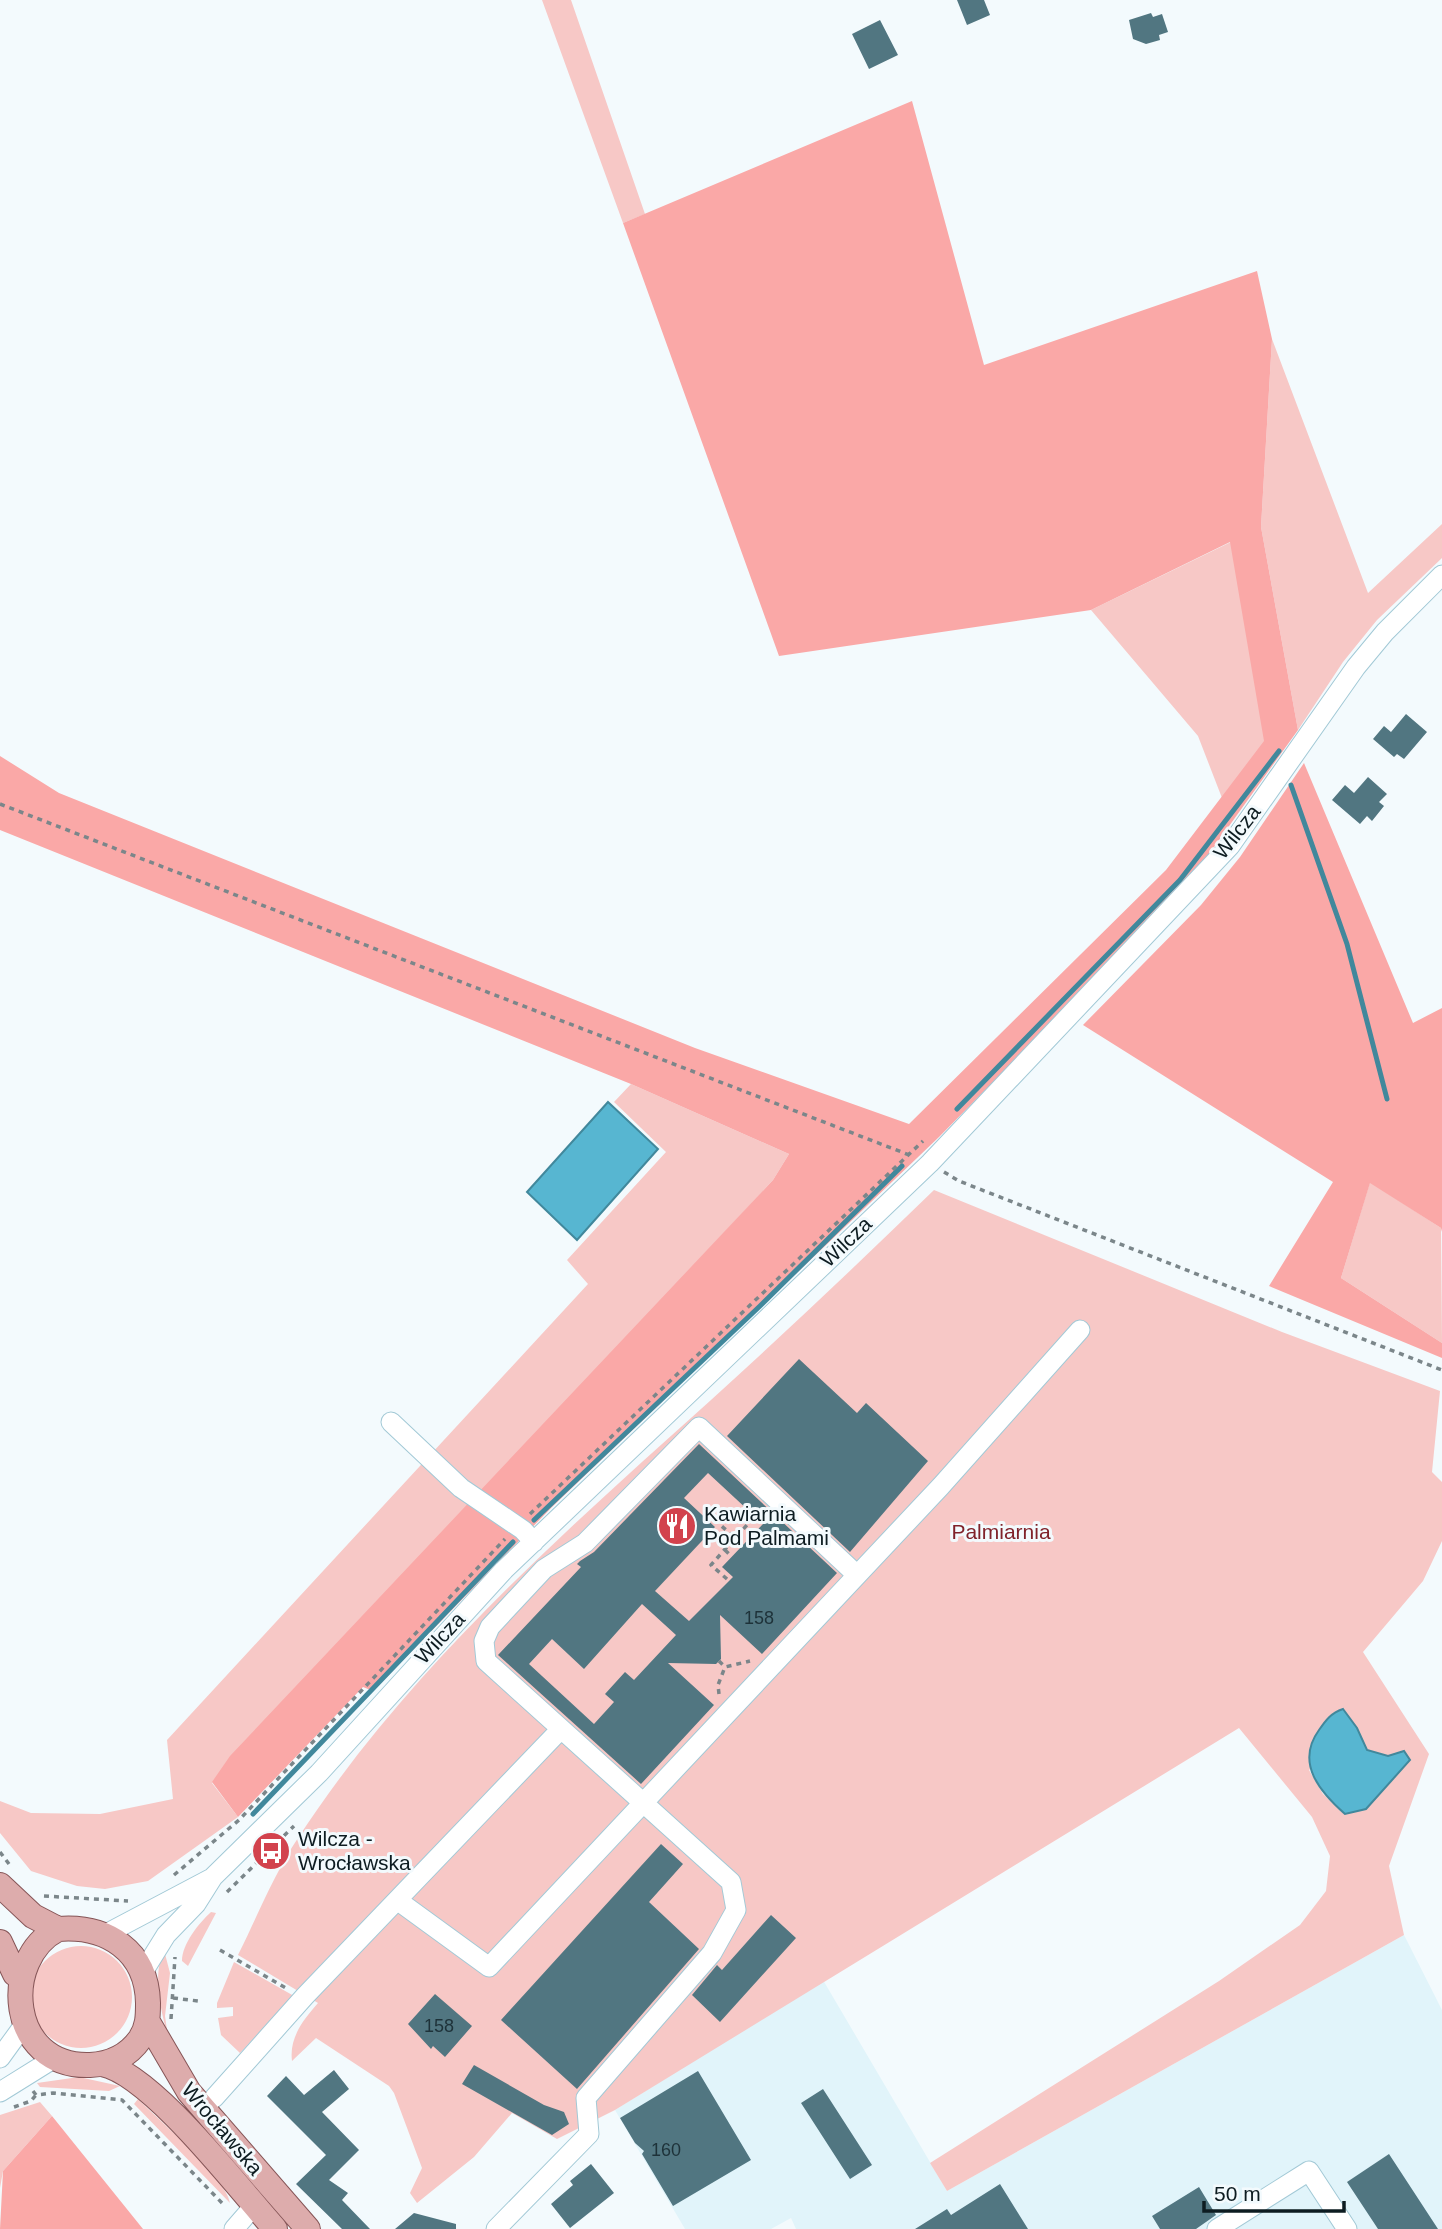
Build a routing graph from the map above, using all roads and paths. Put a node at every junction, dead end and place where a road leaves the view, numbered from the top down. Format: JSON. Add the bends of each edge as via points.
{"nodes":[{"id":1,"x":1442,"y":575,"type":"edge"},
{"id":2,"x":0,"y":804,"type":"edge"},
{"id":3,"x":907,"y":1154,"type":"dead end"},
{"id":4,"x":930,"y":1163,"type":"junction"},
{"id":5,"x":1080,"y":1329,"type":"dead end"},
{"id":6,"x":1442,"y":1370,"type":"edge"},
{"id":7,"x":391,"y":1422,"type":"dead end"},
{"id":8,"x":759,"y":1512,"type":"dead end"},
{"id":9,"x":707,"y":1513,"type":"dead end"},
{"id":10,"x":735,"y":1538,"type":"junction"},
{"id":11,"x":534,"y":1542,"type":"junction"},
{"id":12,"x":725,"y":1550,"type":"junction"},
{"id":13,"x":732,"y":1557,"type":"dead end"},
{"id":14,"x":858,"y":1574,"type":"junction"},
{"id":15,"x":727,"y":1580,"type":"dead end"},
{"id":16,"x":719,"y":1661,"type":"dead end"},
{"id":17,"x":725,"y":1667,"type":"dead end"},
{"id":18,"x":560,"y":1730,"type":"junction"},
{"id":19,"x":642,"y":1803,"type":"junction"},
{"id":20,"x":288,"y":1833,"type":"dead end"},
{"id":21,"x":213,"y":1877,"type":"junction"},
{"id":22,"x":240,"y":1883,"type":"dead end"},
{"id":23,"x":0,"y":1885,"type":"edge"},
{"id":24,"x":39,"y":1896,"type":"dead end"},
{"id":25,"x":397,"y":1900,"type":"junction"},
{"id":26,"x":131,"y":1902,"type":"dead end"},
{"id":27,"x":58,"y":1929,"type":"junction"},
{"id":28,"x":106,"y":1934,"type":"junction"},
{"id":29,"x":0,"y":1942,"type":"edge"},
{"id":30,"x":220,"y":1950,"type":"dead end"},
{"id":31,"x":143,"y":1972,"type":"junction"},
{"id":32,"x":15,"y":1973,"type":"junction"},
{"id":33,"x":173,"y":1998,"type":"dead end"},
{"id":34,"x":303,"y":1998,"type":"junction"},
{"id":35,"x":198,"y":2001,"type":"dead end"},
{"id":36,"x":148,"y":2022,"type":"junction"},
{"id":37,"x":21,"y":2029,"type":"junction"},
{"id":38,"x":0,"y":2058,"type":"edge"},
{"id":39,"x":53,"y":2059,"type":"junction"},
{"id":40,"x":102,"y":2064,"type":"junction"},
{"id":41,"x":21,"y":2077,"type":"junction"},
{"id":42,"x":0,"y":2092,"type":"edge"},
{"id":43,"x":214,"y":2098,"type":"dead end"},
{"id":44,"x":243,"y":2219,"type":"edge"},
{"id":45,"x":275,"y":2229,"type":"edge"},
{"id":46,"x":308,"y":2229,"type":"edge"},
{"id":47,"x":496,"y":2229,"type":"edge"},
{"id":48,"x":1216,"y":2229,"type":"edge"},
{"id":49,"x":1347,"y":2229,"type":"edge"}],
"edges":[{"from":1,"to":4,"type":"street","name":"Wilcza","via":[[1356,667],[1230,846]]},
{"from":2,"to":3,"type":"path"},
{"from":4,"to":6,"type":"path","via":[[959,1181]]},
{"from":4,"to":11,"type":"street","name":"Wilcza"},
{"from":5,"to":14,"type":"street"},
{"from":7,"to":11,"type":"street","via":[[461,1488]]},
{"from":8,"to":10,"type":"path"},
{"from":9,"to":10,"type":"path"},
{"from":10,"to":12,"type":"path"},
{"from":11,"to":21,"type":"street","name":"Wilcza","via":[[376,1706],[319,1773]]},
{"from":12,"to":13,"type":"path"},
{"from":12,"to":15,"type":"path","via":[[711,1565]]},
{"from":14,"to":18,"type":"street","via":[[699,1427],[585,1543],[544,1569],[490,1627],[484,1642],[486,1661]]},
{"from":14,"to":19,"type":"street"},
{"from":16,"to":17,"type":"path"},
{"from":18,"to":19,"type":"street"},
{"from":18,"to":25,"type":"street"},
{"from":19,"to":25,"type":"street","via":[[489,1968]]},
{"from":19,"to":47,"type":"street","via":[[731,1882],[736,1910],[712,1953],[586,2098],[589,2134]]},
{"from":20,"to":22,"type":"path"},
{"from":21,"to":28,"type":"street","name":"Wilcza"},
{"from":21,"to":31,"type":"street","name":"Wilcza"},
{"from":23,"to":27,"type":"main road","via":[[33,1916]]},
{"from":24,"to":26,"type":"path"},
{"from":25,"to":34,"type":"street"},
{"from":27,"to":28,"type":"main road","via":[[83,1928]]},
{"from":27,"to":32,"type":"main road","via":[[29,1948]]},
{"from":28,"to":31,"type":"main road","via":[[127,1947]]},
{"from":29,"to":32,"type":"main road"},
{"from":30,"to":34,"type":"path"},
{"from":31,"to":36,"type":"main road"},
{"from":32,"to":37,"type":"main road","via":[[13,2007]]},
{"from":33,"to":35,"type":"path"},
{"from":34,"to":43,"type":"street"},
{"from":36,"to":40,"type":"main road","via":[[128,2053]]},
{"from":36,"to":46,"type":"main road","name":"Wrocławska","via":[[188,2092]]},
{"from":37,"to":38,"type":"street"},
{"from":37,"to":39,"type":"main road"},
{"from":39,"to":40,"type":"main road"},
{"from":39,"to":41,"type":"street"},
{"from":40,"to":44,"type":"main road","name":"Wrocławska","via":[[123,2070],[138,2082],[193,2137]]},
{"from":41,"to":42,"type":"street"},
{"from":41,"to":44,"type":"path","via":[[36,2095],[122,2100]]},
{"from":44,"to":45,"type":"main road","name":"Wrocławska"},
{"from":48,"to":49,"type":"street","via":[[1309,2171]]}]}
